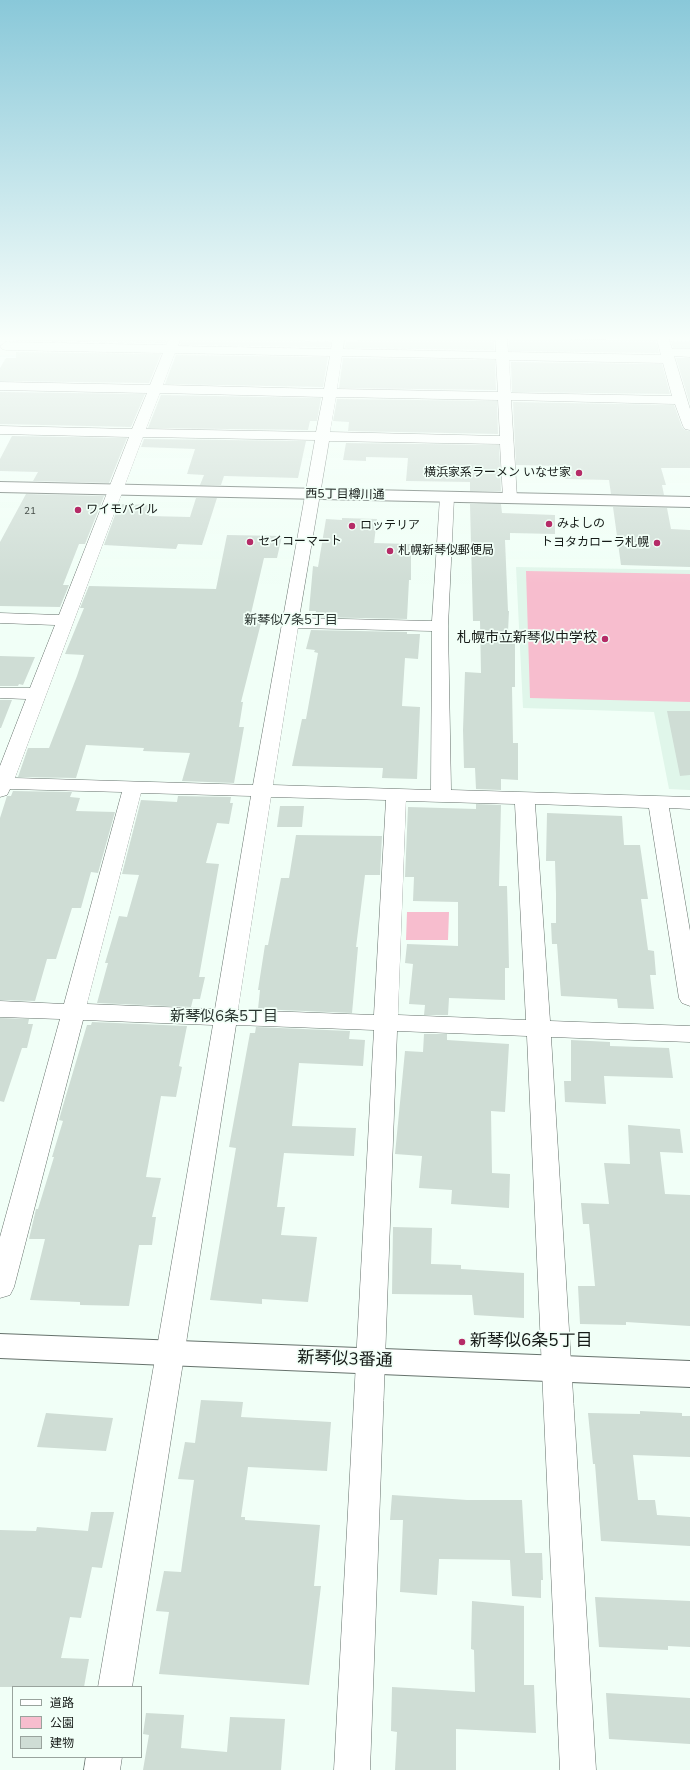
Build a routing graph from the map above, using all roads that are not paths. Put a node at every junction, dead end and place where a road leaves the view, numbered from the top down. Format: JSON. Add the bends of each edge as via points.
{"nodes":[{"id":1,"x":144,"y":419,"type":"edge"},
{"id":2,"x":326,"y":419,"type":"edge"},
{"id":3,"x":506,"y":419,"type":"edge"},
{"id":4,"x":0,"y":430,"type":"edge"},
{"id":5,"x":138,"y":433,"type":"junction"},
{"id":6,"x":323,"y":437,"type":"junction"},
{"id":7,"x":507,"y":440,"type":"junction"},
{"id":8,"x":0,"y":487,"type":"edge"},
{"id":9,"x":115,"y":489,"type":"junction"},
{"id":10,"x":311,"y":494,"type":"junction"},
{"id":11,"x":447,"y":497,"type":"junction"},
{"id":12,"x":510,"y":498,"type":"junction"},
{"id":13,"x":690,"y":502,"type":"edge"},
{"id":14,"x":0,"y":618,"type":"edge"},
{"id":15,"x":65,"y":620,"type":"junction"},
{"id":16,"x":290,"y":623,"type":"junction"},
{"id":17,"x":440,"y":626,"type":"junction"},
{"id":18,"x":0,"y":693,"type":"edge"},
{"id":19,"x":37,"y":694,"type":"junction"},
{"id":20,"x":1,"y":786,"type":"edge"},
{"id":21,"x":132,"y":787,"type":"junction"},
{"id":22,"x":262,"y":790,"type":"junction"},
{"id":23,"x":396,"y":794,"type":"junction"},
{"id":24,"x":441,"y":796,"type":"junction"},
{"id":25,"x":525,"y":798,"type":"junction"},
{"id":26,"x":658,"y":802,"type":"junction"},
{"id":27,"x":690,"y":803,"type":"edge"},
{"id":28,"x":690,"y":998,"type":"edge"},
{"id":29,"x":0,"y":1009,"type":"edge"},
{"id":30,"x":73,"y":1012,"type":"junction"},
{"id":31,"x":226,"y":1017,"type":"junction"},
{"id":32,"x":385,"y":1023,"type":"junction"},
{"id":33,"x":539,"y":1028,"type":"junction"},
{"id":34,"x":690,"y":1034,"type":"edge"},
{"id":35,"x":0,"y":1287,"type":"edge"},
{"id":36,"x":0,"y":1346,"type":"edge"},
{"id":37,"x":171,"y":1353,"type":"junction"},
{"id":38,"x":370,"y":1361,"type":"junction"},
{"id":39,"x":558,"y":1369,"type":"junction"},
{"id":40,"x":690,"y":1374,"type":"edge"},
{"id":41,"x":116,"y":1686,"type":"edge"},
{"id":42,"x":104,"y":1758,"type":"edge"},
{"id":43,"x":102,"y":1770,"type":"edge"},
{"id":44,"x":352,"y":1770,"type":"edge"},
{"id":45,"x":578,"y":1770,"type":"edge"}],
"edges":[{"from":1,"to":5,"type":"street"},
{"from":2,"to":6,"type":"street"},
{"from":3,"to":7,"type":"street"},
{"from":4,"to":5,"type":"street"},
{"from":5,"to":6,"type":"street"},
{"from":5,"to":9,"type":"street"},
{"from":6,"to":7,"type":"street"},
{"from":6,"to":10,"type":"street"},
{"from":7,"to":12,"type":"street"},
{"from":8,"to":9,"type":"main road","name":"西5丁目樽川通"},
{"from":9,"to":10,"type":"main road","name":"西5丁目樽川通"},
{"from":9,"to":15,"type":"street"},
{"from":10,"to":11,"type":"main road","name":"西5丁目樽川通"},
{"from":10,"to":16,"type":"street"},
{"from":11,"to":12,"type":"main road","name":"西5丁目樽川通"},
{"from":11,"to":17,"type":"street"},
{"from":12,"to":13,"type":"main road","name":"西5丁目樽川通"},
{"from":14,"to":15,"type":"street"},
{"from":15,"to":19,"type":"street"},
{"from":16,"to":17,"type":"street"},
{"from":16,"to":22,"type":"street"},
{"from":17,"to":24,"type":"street"},
{"from":18,"to":19,"type":"street"},
{"from":19,"to":20,"type":"street"},
{"from":20,"to":21,"type":"street"},
{"from":21,"to":22,"type":"street"},
{"from":21,"to":30,"type":"street"},
{"from":22,"to":23,"type":"street"},
{"from":22,"to":31,"type":"street"},
{"from":23,"to":24,"type":"street"},
{"from":23,"to":32,"type":"street"},
{"from":24,"to":25,"type":"street"},
{"from":25,"to":26,"type":"street"},
{"from":25,"to":33,"type":"street"},
{"from":26,"to":27,"type":"street"},
{"from":26,"to":28,"type":"street"},
{"from":29,"to":30,"type":"street"},
{"from":30,"to":31,"type":"street"},
{"from":30,"to":35,"type":"street"},
{"from":31,"to":32,"type":"street"},
{"from":31,"to":37,"type":"street"},
{"from":32,"to":33,"type":"street"},
{"from":32,"to":38,"type":"street"},
{"from":33,"to":34,"type":"street"},
{"from":33,"to":39,"type":"street"},
{"from":36,"to":37,"type":"main road","name":"新琴似3番通"},
{"from":37,"to":38,"type":"main road","name":"新琴似3番通"},
{"from":37,"to":41,"type":"street"},
{"from":38,"to":39,"type":"main road","name":"新琴似3番通"},
{"from":38,"to":44,"type":"street"},
{"from":39,"to":40,"type":"main road","name":"新琴似3番通"},
{"from":39,"to":45,"type":"street"},
{"from":42,"to":43,"type":"street"}]}
